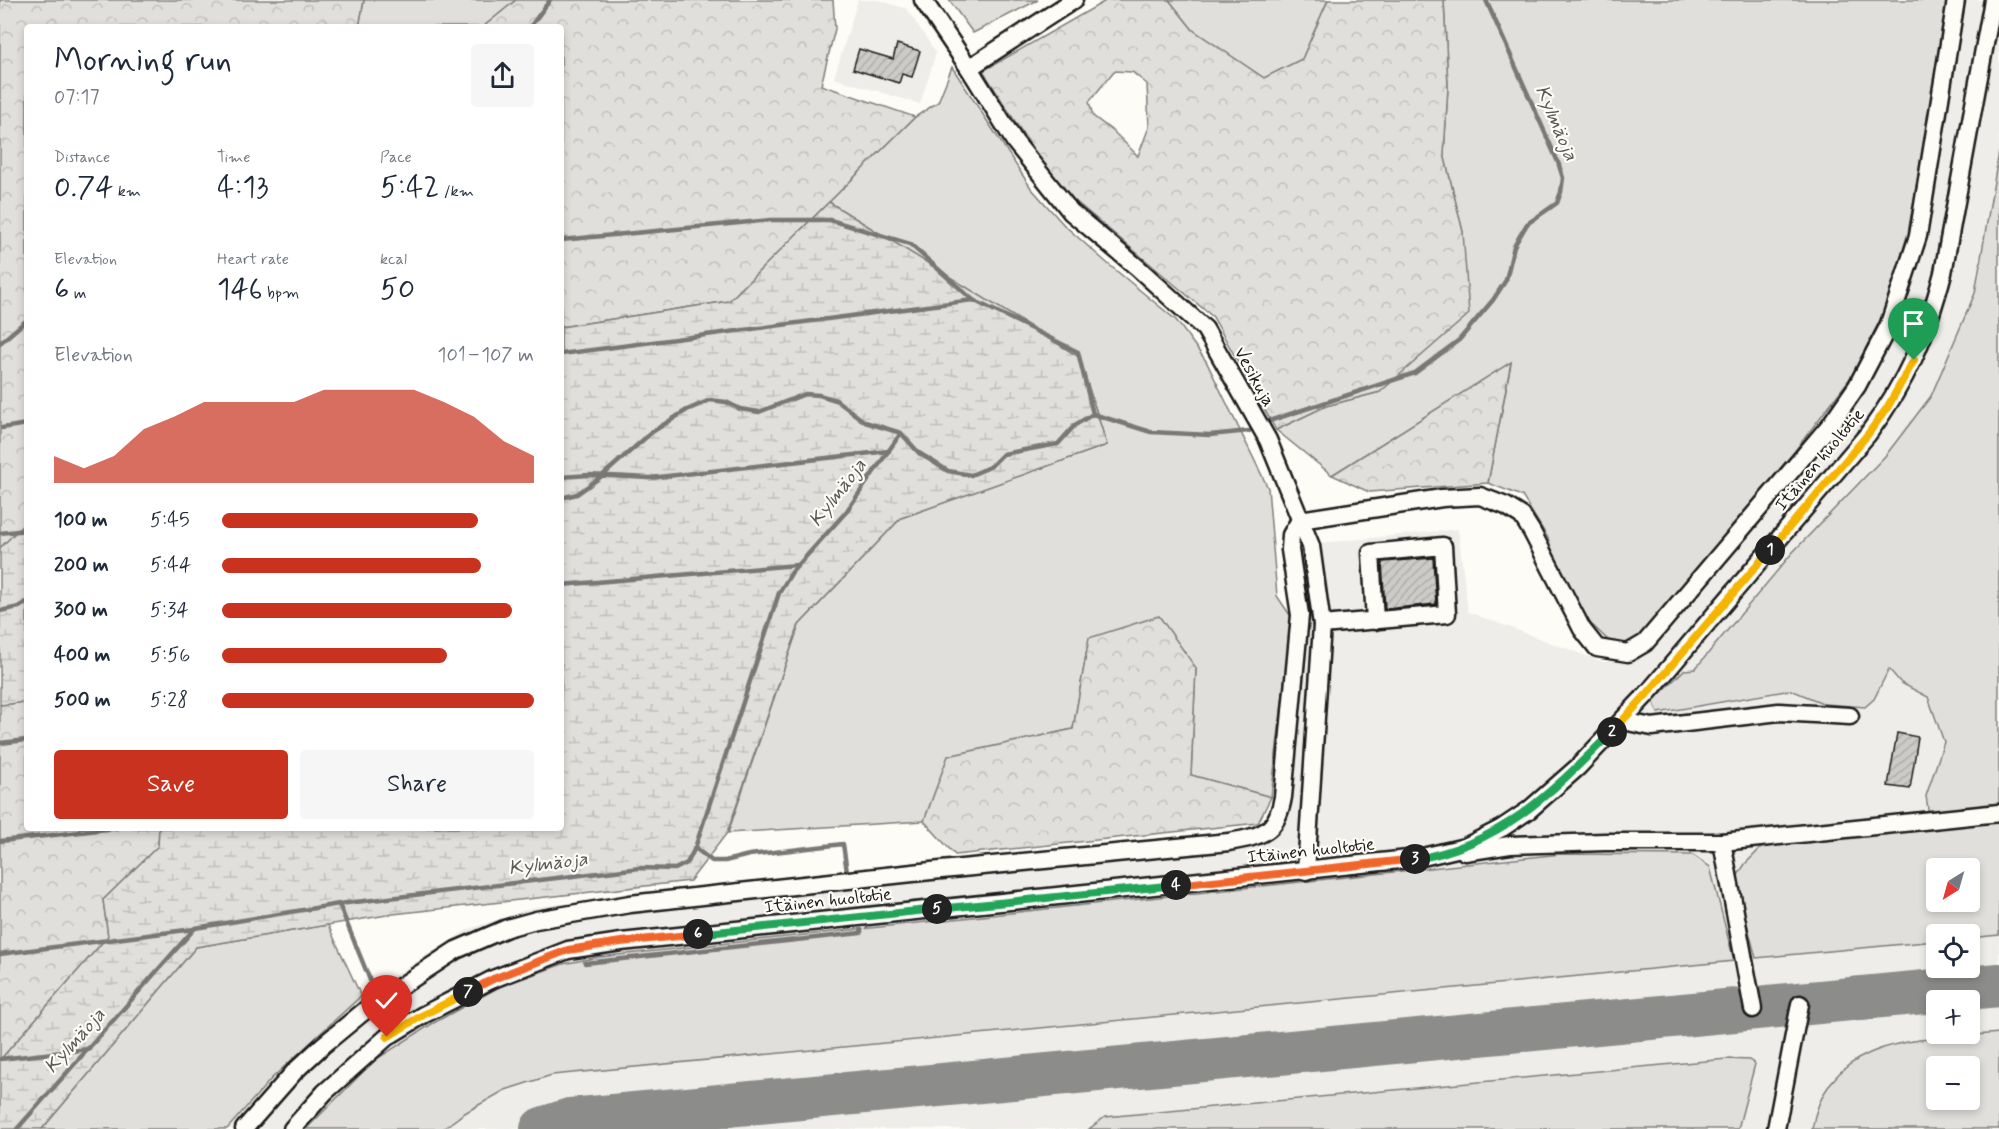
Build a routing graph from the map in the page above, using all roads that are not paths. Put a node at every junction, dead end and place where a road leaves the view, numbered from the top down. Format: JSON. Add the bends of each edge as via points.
{"nodes":[{"id":1,"x":923,"y":0,"type":"edge"},
{"id":2,"x":1074,"y":0,"type":"edge"},
{"id":3,"x":1956,"y":0,"type":"edge"},
{"id":4,"x":1993,"y":0,"type":"edge"},
{"id":5,"x":969,"y":68,"type":"junction"},
{"id":6,"x":1300,"y":520,"type":"junction"},
{"id":7,"x":1375,"y":621,"type":"junction"},
{"id":8,"x":1322,"y":625,"type":"junction"},
{"id":9,"x":1851,"y":716,"type":"dead end"},
{"id":10,"x":1623,"y":721,"type":"junction"},
{"id":11,"x":1999,"y":813,"type":"edge"},
{"id":12,"x":1722,"y":842,"type":"junction"},
{"id":13,"x":1418,"y":858,"type":"junction"},
{"id":14,"x":1306,"y":871,"type":"junction"},
{"id":15,"x":1800,"y":1004,"type":"dead end"},
{"id":16,"x":1753,"y":1009,"type":"dead end"},
{"id":17,"x":244,"y":1129,"type":"edge"},
{"id":18,"x":292,"y":1129,"type":"edge"},
{"id":19,"x":1776,"y":1129,"type":"edge"}],
"edges":[{"from":1,"to":5,"type":"lane","name":"Vesikuja"},
{"from":2,"to":5,"type":"lane"},
{"from":3,"to":6,"type":"lane","via":[[1918,236],[1899,298],[1878,346],[1830,425],[1645,643],[1628,653],[1597,648],[1582,629],[1522,516],[1479,496]]},
{"from":4,"to":10,"type":"lane","name":"Itäinen huoltotie","via":[[1943,273],[1932,316],[1914,360],[1868,434]]},
{"from":5,"to":6,"type":"lane","name":"Vesikuja","via":[[1015,142],[1071,212],[1205,329],[1268,440]]},
{"from":6,"to":8,"type":"lane","name":"Vesikuja","via":[[1311,546]]},
{"from":6,"to":17,"type":"lane","via":[[1291,535],[1300,615],[1283,797],[1280,815],[1257,837],[630,904],[507,928],[456,950],[368,1008],[295,1071]]},
{"from":7,"to":7,"type":"lane","via":[[1448,614],[1443,546],[1371,553]]},
{"from":7,"to":8,"type":"lane"},
{"from":8,"to":14,"type":"lane","name":"Vesikuja"},
{"from":9,"to":10,"type":"lane","via":[[1779,712],[1652,727]]},
{"from":10,"to":13,"type":"lane","name":"Itäinen huoltotie","via":[[1578,767],[1520,816],[1465,847]]},
{"from":11,"to":12,"type":"lane"},
{"from":12,"to":13,"type":"lane","via":[[1510,845]]},
{"from":12,"to":16,"type":"lane"},
{"from":13,"to":14,"type":"lane","name":"Itäinen huoltotie"},
{"from":14,"to":18,"type":"lane","name":"Itäinen huoltotie","via":[[568,950],[493,979],[387,1037],[325,1092]]},
{"from":15,"to":19,"type":"lane"}]}
